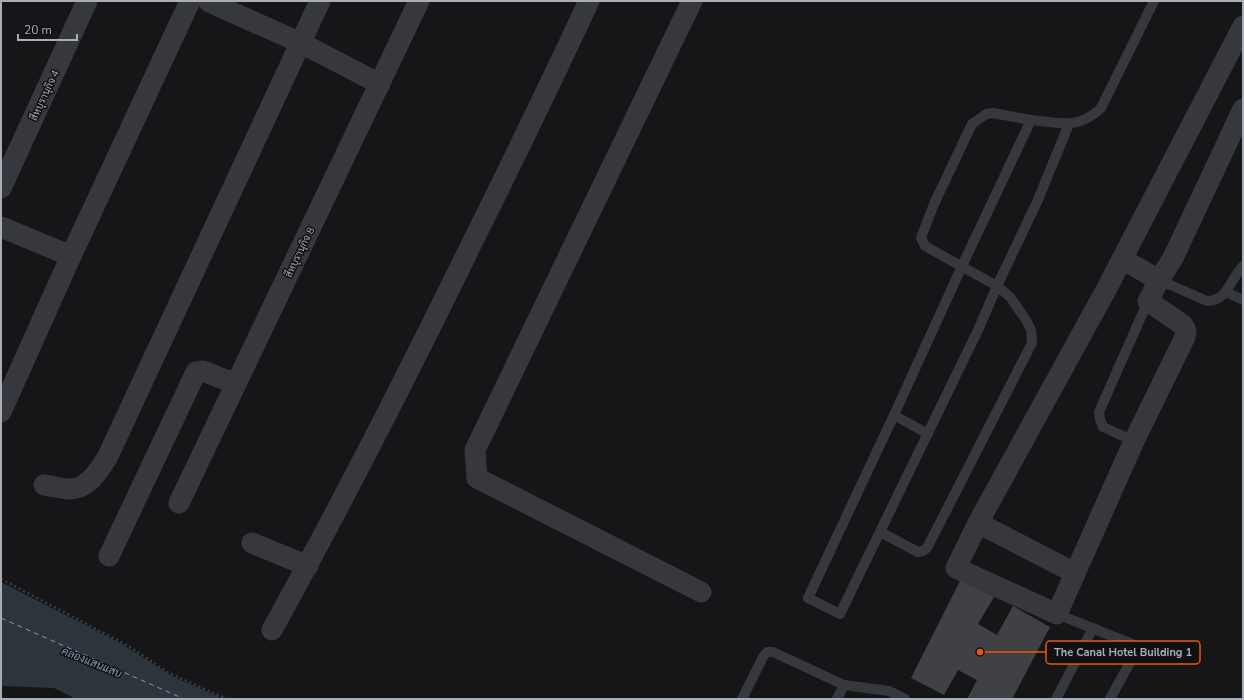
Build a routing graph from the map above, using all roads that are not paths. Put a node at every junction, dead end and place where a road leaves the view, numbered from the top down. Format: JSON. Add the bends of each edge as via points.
{"nodes":[{"id":1,"x":87,"y":1,"type":"edge"},
{"id":2,"x":320,"y":1,"type":"edge"},
{"id":3,"x":419,"y":1,"type":"edge"},
{"id":4,"x":589,"y":1,"type":"edge"},
{"id":5,"x":692,"y":1,"type":"edge"},
{"id":6,"x":1154,"y":1,"type":"edge"},
{"id":7,"x":200,"y":2,"type":"edge"},
{"id":8,"x":1243,"y":26,"type":"edge"},
{"id":9,"x":301,"y":43,"type":"junction"},
{"id":10,"x":380,"y":84,"type":"junction"},
{"id":11,"x":1243,"y":109,"type":"edge"},
{"id":12,"x":1031,"y":120,"type":"junction"},
{"id":13,"x":1069,"y":124,"type":"junction"},
{"id":14,"x":1,"y":188,"type":"edge"},
{"id":15,"x":1,"y":227,"type":"edge"},
{"id":16,"x":71,"y":256,"type":"junction"},
{"id":17,"x":1122,"y":259,"type":"junction"},
{"id":18,"x":962,"y":266,"type":"junction"},
{"id":19,"x":1243,"y":266,"type":"edge"},
{"id":20,"x":1159,"y":280,"type":"junction"},
{"id":21,"x":997,"y":286,"type":"junction"},
{"id":22,"x":1226,"y":292,"type":"junction"},
{"id":23,"x":1243,"y":300,"type":"edge"},
{"id":24,"x":1148,"y":302,"type":"junction"},
{"id":25,"x":236,"y":384,"type":"junction"},
{"id":26,"x":1,"y":412,"type":"edge"},
{"id":27,"x":894,"y":415,"type":"junction"},
{"id":28,"x":928,"y":434,"type":"junction"},
{"id":29,"x":1134,"y":440,"type":"junction"},
{"id":30,"x":44,"y":485,"type":"dead end"},
{"id":31,"x":179,"y":503,"type":"dead end"},
{"id":32,"x":978,"y":523,"type":"junction"},
{"id":33,"x":880,"y":532,"type":"junction"},
{"id":34,"x":252,"y":543,"type":"dead end"},
{"id":35,"x":108,"y":556,"type":"dead end"},
{"id":36,"x":308,"y":566,"type":"junction"},
{"id":37,"x":1075,"y":573,"type":"junction"},
{"id":38,"x":701,"y":592,"type":"dead end"},
{"id":39,"x":1057,"y":614,"type":"junction"},
{"id":40,"x":1093,"y":628,"type":"junction"},
{"id":41,"x":272,"y":630,"type":"dead end"},
{"id":42,"x":844,"y":685,"type":"junction"},
{"id":43,"x":887,"y":695,"type":"edge"},
{"id":44,"x":742,"y":699,"type":"edge"},
{"id":45,"x":837,"y":699,"type":"edge"},
{"id":46,"x":906,"y":699,"type":"edge"},
{"id":47,"x":1056,"y":699,"type":"edge"},
{"id":48,"x":1110,"y":699,"type":"edge"}],
"edges":[{"from":1,"to":14,"type":"street","name":"สีหบุรานุกิจ 4"},
{"from":2,"to":9,"type":"street"},
{"from":3,"to":10,"type":"street","name":"สีหบุรานุกิจ 8"},
{"from":4,"to":36,"type":"street","via":[[412,367]]},
{"from":5,"to":38,"type":"street","via":[[474,450],[478,478]]},
{"from":6,"to":13,"type":"lane","via":[[1101,108],[1082,121]]},
{"from":7,"to":9,"type":"street"},
{"from":7,"to":16,"type":"street"},
{"from":8,"to":17,"type":"street"},
{"from":9,"to":10,"type":"street"},
{"from":9,"to":30,"type":"street","via":[[107,458],[97,475],[81,486],[69,489]]},
{"from":10,"to":25,"type":"street","name":"สีหบุรานุกิจ 8"},
{"from":11,"to":20,"type":"street","via":[[1173,258]]},
{"from":12,"to":13,"type":"lane"},
{"from":12,"to":18,"type":"lane"},
{"from":12,"to":18,"type":"lane","via":[[993,113],[986,114],[972,124],[934,204],[921,238],[925,246]]},
{"from":13,"to":21,"type":"lane","via":[[1037,202]]},
{"from":15,"to":16,"type":"street"},
{"from":16,"to":26,"type":"street"},
{"from":17,"to":20,"type":"street"},
{"from":17,"to":32,"type":"street"},
{"from":18,"to":21,"type":"lane"},
{"from":18,"to":27,"type":"lane"},
{"from":19,"to":22,"type":"lane"},
{"from":20,"to":22,"type":"lane","via":[[1207,301],[1214,301]]},
{"from":20,"to":24,"type":"street"},
{"from":21,"to":28,"type":"lane","via":[[980,328]]},
{"from":21,"to":33,"type":"lane","via":[[1018,307],[1031,330],[1032,343],[927,548],[918,552]]},
{"from":22,"to":23,"type":"lane"},
{"from":24,"to":29,"type":"street","via":[[1183,325],[1186,331]]},
{"from":24,"to":29,"type":"lane","via":[[1099,412],[1103,427]]},
{"from":25,"to":31,"type":"street","name":"สีหบุรานุกิจ 8"},
{"from":25,"to":35,"type":"street","via":[[203,370],[196,372]]},
{"from":27,"to":28,"type":"lane"},
{"from":27,"to":33,"type":"lane","via":[[808,598],[840,614]]},
{"from":28,"to":33,"type":"lane"},
{"from":29,"to":37,"type":"street"},
{"from":32,"to":37,"type":"street"},
{"from":32,"to":39,"type":"street","via":[[956,568]]},
{"from":34,"to":36,"type":"street"},
{"from":36,"to":41,"type":"street"},
{"from":37,"to":39,"type":"street"},
{"from":39,"to":40,"type":"lane"},
{"from":40,"to":47,"type":"lane"},
{"from":40,"to":48,"type":"lane","via":[[1132,644],[1135,649]]},
{"from":42,"to":43,"type":"lane"},
{"from":42,"to":44,"type":"lane","via":[[773,652],[767,652]]},
{"from":42,"to":45,"type":"lane"},
{"from":43,"to":46,"type":"lane"}]}
